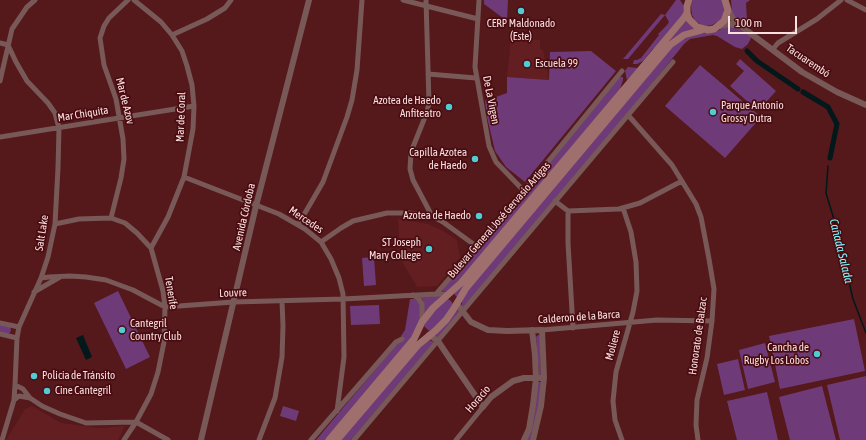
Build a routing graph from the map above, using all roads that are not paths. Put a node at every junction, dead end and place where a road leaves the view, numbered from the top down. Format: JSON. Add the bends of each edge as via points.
{"nodes":[{"id":1,"x":35,"y":0,"type":"edge"},
{"id":2,"x":128,"y":0,"type":"edge"},
{"id":3,"x":134,"y":0,"type":"edge"},
{"id":4,"x":231,"y":0,"type":"edge"},
{"id":5,"x":309,"y":0,"type":"edge"},
{"id":6,"x":362,"y":0,"type":"edge"},
{"id":7,"x":404,"y":0,"type":"edge"},
{"id":8,"x":479,"y":0,"type":"edge"},
{"id":9,"x":841,"y":0,"type":"edge"},
{"id":10,"x":847,"y":0,"type":"edge"},
{"id":11,"x":425,"y":3,"type":"edge"},
{"id":12,"x":727,"y":3,"type":"edge"},
{"id":13,"x":687,"y":5,"type":"edge"},
{"id":14,"x":866,"y":10,"type":"edge"},
{"id":15,"x":478,"y":19,"type":"junction"},
{"id":16,"x":720,"y":26,"type":"junction"},
{"id":17,"x":742,"y":27,"type":"junction"},
{"id":18,"x":702,"y":30,"type":"junction"},
{"id":19,"x":172,"y":35,"type":"junction"},
{"id":20,"x":0,"y":43,"type":"edge"},
{"id":21,"x":8,"y":45,"type":"junction"},
{"id":22,"x":773,"y":49,"type":"junction"},
{"id":23,"x":673,"y":62,"type":"dead end"},
{"id":24,"x":622,"y":71,"type":"dead end"},
{"id":25,"x":428,"y":74,"type":"junction"},
{"id":26,"x":476,"y":78,"type":"junction"},
{"id":27,"x":0,"y":81,"type":"edge"},
{"id":28,"x":866,"y":103,"type":"edge"},
{"id":29,"x":194,"y":106,"type":"junction"},
{"id":30,"x":628,"y":115,"type":"junction"},
{"id":31,"x":120,"y":118,"type":"junction"},
{"id":32,"x":59,"y":128,"type":"junction"},
{"id":33,"x":0,"y":137,"type":"edge"},
{"id":34,"x":184,"y":177,"type":"junction"},
{"id":35,"x":682,"y":181,"type":"junction"},
{"id":36,"x":524,"y":191,"type":"junction"},
{"id":37,"x":555,"y":201,"type":"junction"},
{"id":38,"x":256,"y":206,"type":"junction"},
{"id":39,"x":623,"y":208,"type":"junction"},
{"id":40,"x":568,"y":211,"type":"junction"},
{"id":41,"x":432,"y":216,"type":"junction"},
{"id":42,"x":111,"y":218,"type":"junction"},
{"id":43,"x":55,"y":224,"type":"junction"},
{"id":44,"x":298,"y":225,"type":"junction"},
{"id":45,"x":321,"y":242,"type":"junction"},
{"id":46,"x":476,"y":246,"type":"junction"},
{"id":47,"x":151,"y":248,"type":"junction"},
{"id":48,"x":61,"y":276,"type":"junction"},
{"id":49,"x":49,"y":277,"type":"junction"},
{"id":50,"x":41,"y":278,"type":"junction"},
{"id":51,"x":50,"y":283,"type":"junction"},
{"id":52,"x":34,"y":292,"type":"junction"},
{"id":53,"x":436,"y":294,"type":"junction"},
{"id":54,"x":447,"y":294,"type":"junction"},
{"id":55,"x":413,"y":295,"type":"junction"},
{"id":56,"x":343,"y":299,"type":"junction"},
{"id":57,"x":282,"y":301,"type":"junction"},
{"id":58,"x":234,"y":302,"type":"junction"},
{"id":59,"x":457,"y":304,"type":"junction"},
{"id":60,"x":165,"y":307,"type":"junction"},
{"id":61,"x":462,"y":312,"type":"junction"},
{"id":62,"x":712,"y":320,"type":"junction"},
{"id":63,"x":0,"y":322,"type":"edge"},
{"id":64,"x":422,"y":322,"type":"junction"},
{"id":65,"x":630,"y":323,"type":"junction"},
{"id":66,"x":19,"y":327,"type":"junction"},
{"id":67,"x":573,"y":328,"type":"junction"},
{"id":68,"x":532,"y":330,"type":"junction"},
{"id":69,"x":542,"y":330,"type":"junction"},
{"id":70,"x":0,"y":334,"type":"edge"},
{"id":71,"x":429,"y":335,"type":"junction"},
{"id":72,"x":17,"y":338,"type":"junction"},
{"id":73,"x":402,"y":339,"type":"dead end"},
{"id":74,"x":438,"y":341,"type":"junction"},
{"id":75,"x":536,"y":378,"type":"junction"},
{"id":76,"x":544,"y":378,"type":"junction"},
{"id":77,"x":16,"y":385,"type":"junction"},
{"id":78,"x":340,"y":392,"type":"junction"},
{"id":79,"x":350,"y":396,"type":"junction"},
{"id":80,"x":30,"y":398,"type":"junction"},
{"id":81,"x":14,"y":400,"type":"junction"},
{"id":82,"x":484,"y":407,"type":"junction"},
{"id":83,"x":337,"y":411,"type":"junction"},
{"id":84,"x":136,"y":422,"type":"junction"},
{"id":85,"x":2,"y":440,"type":"edge"},
{"id":86,"x":124,"y":440,"type":"edge"},
{"id":87,"x":168,"y":440,"type":"edge"},
{"id":88,"x":201,"y":440,"type":"edge"},
{"id":89,"x":259,"y":440,"type":"edge"},
{"id":90,"x":312,"y":440,"type":"edge"},
{"id":91,"x":328,"y":440,"type":"edge"},
{"id":92,"x":338,"y":440,"type":"edge"},
{"id":93,"x":354,"y":440,"type":"edge"},
{"id":94,"x":456,"y":440,"type":"edge"},
{"id":95,"x":524,"y":440,"type":"edge"},
{"id":96,"x":532,"y":440,"type":"edge"},
{"id":97,"x":622,"y":440,"type":"edge"},
{"id":98,"x":698,"y":440,"type":"edge"}],
"edges":[{"from":1,"to":21,"type":"street","via":[[19,17]]},
{"from":2,"to":31,"type":"street","name":"Mar de Azov","via":[[109,18],[100,38],[104,65]]},
{"from":3,"to":19,"type":"street","name":"Mar de Coral","via":[[161,22]]},
{"from":4,"to":19,"type":"street","via":[[225,8],[207,19]]},
{"from":5,"to":38,"type":"street","name":"Avenida Córdoba"},
{"from":6,"to":44,"type":"street","via":[[355,85],[347,117],[323,182]]},
{"from":7,"to":11,"type":"street"},
{"from":8,"to":15,"type":"street","name":"De La Virgen"},
{"from":9,"to":22,"type":"street"},
{"from":10,"to":14,"type":"street"},
{"from":11,"to":15,"type":"street"},
{"from":11,"to":25,"type":"street"},
{"from":12,"to":16,"type":"main road","via":[[727,16]]},
{"from":12,"to":17,"type":"street","name":"Tacuarembó","via":[[733,19]]},
{"from":13,"to":18,"type":"main road","via":[[692,24]]},
{"from":13,"to":54,"type":"main road","name":"Bulevar General José Gervasio Artigas","via":[[684,18],[466,277]]},
{"from":15,"to":26,"type":"street","name":"De La Virgen"},
{"from":16,"to":17,"type":"street","via":[[729,24]]},
{"from":16,"to":18,"type":"main road","name":"Bulevar General José Gervasio Artigas"},
{"from":17,"to":22,"type":"street","name":"Tacuarembó"},
{"from":18,"to":59,"type":"main road","name":"Bulevar General José Gervasio Artigas","via":[[684,35],[670,45],[466,288]]},
{"from":19,"to":29,"type":"street","name":"Mar de Coral","via":[[182,51],[187,66]]},
{"from":20,"to":21,"type":"street"},
{"from":21,"to":27,"type":"street"},
{"from":21,"to":32,"type":"street","name":"Salt Lake","via":[[27,80],[55,114]]},
{"from":22,"to":28,"type":"street","name":"Tacuarembó","via":[[817,81]]},
{"from":23,"to":30,"type":"street"},
{"from":24,"to":36,"type":"street","name":"Bulevar General José Gervasio Artigas"},
{"from":25,"to":26,"type":"street"},
{"from":25,"to":41,"type":"street","via":[[429,103],[411,152],[410,169]]},
{"from":26,"to":36,"type":"street","name":"De La Virgen","via":[[492,154],[502,169]]},
{"from":29,"to":31,"type":"street","name":"Mar Chiquita"},
{"from":29,"to":34,"type":"street","name":"Mar de Coral","via":[[193,129]]},
{"from":30,"to":35,"type":"street","name":"Honorato de Balzac","via":[[672,165]]},
{"from":30,"to":37,"type":"street"},
{"from":31,"to":32,"type":"street","name":"Mar Chiquita"},
{"from":31,"to":42,"type":"street","name":"Mar de Azov","via":[[124,159]]},
{"from":32,"to":33,"type":"street","name":"Mar Chiquita"},
{"from":32,"to":43,"type":"street","name":"Salt Lake"},
{"from":34,"to":38,"type":"street","name":"Mercedes"},
{"from":34,"to":47,"type":"street","name":"Mar de Coral","via":[[168,217]]},
{"from":35,"to":39,"type":"street","via":[[640,203]]},
{"from":35,"to":62,"type":"street","name":"Honorato de Balzac","via":[[701,218],[714,289]]},
{"from":36,"to":46,"type":"street","name":"Bulevar General José Gervasio Artigas"},
{"from":37,"to":40,"type":"street"},
{"from":37,"to":61,"type":"street"},
{"from":38,"to":44,"type":"street","name":"Mercedes","via":[[279,214]]},
{"from":38,"to":58,"type":"street","name":"Avenida Córdoba"},
{"from":39,"to":40,"type":"street"},
{"from":39,"to":65,"type":"street","name":"Moliere","via":[[631,232],[636,262],[637,291]]},
{"from":40,"to":67,"type":"street"},
{"from":41,"to":45,"type":"street","via":[[387,213],[369,217],[353,221]]},
{"from":41,"to":46,"type":"street"},
{"from":42,"to":43,"type":"street","name":"Tenerife","via":[[79,219]]},
{"from":42,"to":47,"type":"street","name":"Tenerife","via":[[125,222]]},
{"from":43,"to":50,"type":"street","name":"Salt Lake"},
{"from":44,"to":45,"type":"street","name":"Mercedes"},
{"from":45,"to":56,"type":"street","name":"Mercedes","via":[[339,278]]},
{"from":46,"to":53,"type":"street","name":"Bulevar General José Gervasio Artigas"},
{"from":47,"to":60,"type":"street","name":"Tenerife"},
{"from":48,"to":49,"type":"street"},
{"from":48,"to":51,"type":"street"},
{"from":48,"to":60,"type":"street","via":[[112,282]]},
{"from":49,"to":50,"type":"street"},
{"from":49,"to":51,"type":"street"},
{"from":50,"to":52,"type":"street","name":"Salt Lake"},
{"from":51,"to":52,"type":"street"},
{"from":52,"to":66,"type":"street","name":"Salt Lake"},
{"from":53,"to":54,"type":"street","name":"Louvre"},
{"from":53,"to":55,"type":"street","name":"Louvre"},
{"from":54,"to":59,"type":"main road"},
{"from":54,"to":64,"type":"main road","name":"Bulevar General José Gervasio Artigas"},
{"from":55,"to":56,"type":"street","name":"Louvre"},
{"from":55,"to":64,"type":"street","via":[[422,304]]},
{"from":56,"to":57,"type":"street","name":"Louvre"},
{"from":56,"to":78,"type":"street","name":"Mercedes","via":[[344,357]]},
{"from":57,"to":58,"type":"street","name":"Louvre"},
{"from":57,"to":89,"type":"street","via":[[282,357],[275,398]]},
{"from":58,"to":60,"type":"street","name":"Louvre"},
{"from":58,"to":88,"type":"street","name":"Avenida Córdoba"},
{"from":59,"to":61,"type":"street","name":"Calderon de la Barca"},
{"from":59,"to":71,"type":"main road","name":"Bulevar General José Gervasio Artigas","via":[[446,320]]},
{"from":60,"to":84,"type":"street","name":"Tenerife","via":[[164,342],[158,372],[151,394]]},
{"from":61,"to":68,"type":"street","name":"Calderon de la Barca","via":[[471,322],[488,330]]},
{"from":61,"to":74,"type":"street"},
{"from":62,"to":65,"type":"street","name":"Calderon de la Barca","via":[[657,320]]},
{"from":62,"to":98,"type":"street","name":"Honorato de Balzac","via":[[707,358],[697,400]]},
{"from":63,"to":66,"type":"street"},
{"from":64,"to":71,"type":"main road","via":[[424,330]]},
{"from":64,"to":91,"type":"main road","name":"Bulevar General José Gervasio Artigas","via":[[414,339]]},
{"from":65,"to":67,"type":"street","name":"Calderon de la Barca"},
{"from":65,"to":97,"type":"street","name":"Moliere","via":[[616,372],[613,402],[615,420]]},
{"from":66,"to":72,"type":"street","name":"Salt Lake"},
{"from":67,"to":69,"type":"street","name":"Calderon de la Barca"},
{"from":68,"to":69,"type":"street","name":"Calderon de la Barca"},
{"from":68,"to":75,"type":"street"},
{"from":69,"to":76,"type":"street"},
{"from":70,"to":72,"type":"street"},
{"from":71,"to":74,"type":"street"},
{"from":71,"to":92,"type":"main road","name":"Bulevar General José Gervasio Artigas"},
{"from":72,"to":77,"type":"street","name":"Salt Lake"},
{"from":73,"to":79,"type":"street","via":[[396,342]]},
{"from":74,"to":82,"type":"street"},
{"from":74,"to":93,"type":"street"},
{"from":75,"to":76,"type":"street","name":"Horacio"},
{"from":75,"to":82,"type":"street","name":"Horacio","via":[[513,381],[491,397]]},
{"from":75,"to":95,"type":"street","via":[[529,429]]},
{"from":76,"to":96,"type":"street","via":[[541,406]]},
{"from":77,"to":80,"type":"street"},
{"from":77,"to":81,"type":"street","name":"Salt Lake"},
{"from":78,"to":79,"type":"street"},
{"from":78,"to":83,"type":"street","name":"Mercedes"},
{"from":79,"to":83,"type":"street"},
{"from":80,"to":81,"type":"street","via":[[19,396]]},
{"from":80,"to":84,"type":"street","via":[[48,409],[86,423]]},
{"from":81,"to":85,"type":"street","name":"Salt Lake"},
{"from":82,"to":94,"type":"street","name":"Horacio"},
{"from":83,"to":90,"type":"street"},
{"from":84,"to":86,"type":"street","name":"Tenerife"},
{"from":84,"to":87,"type":"street"}]}
